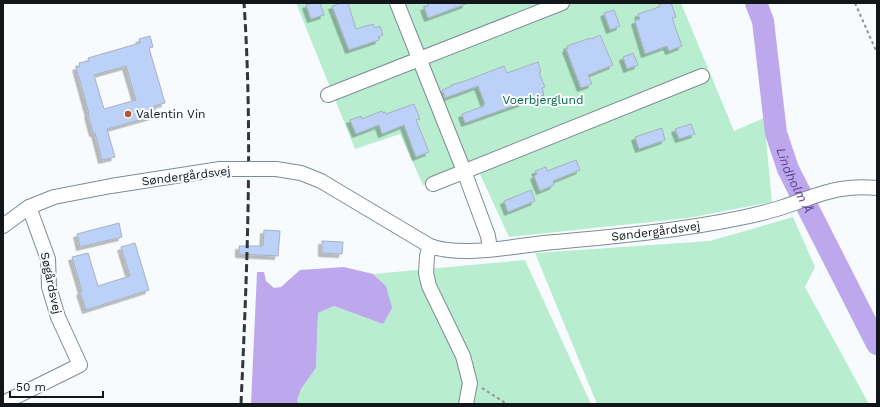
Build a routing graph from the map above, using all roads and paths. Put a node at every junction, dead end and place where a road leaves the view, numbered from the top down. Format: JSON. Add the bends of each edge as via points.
{"nodes":[{"id":1,"x":396,"y":3,"type":"edge"},
{"id":2,"x":562,"y":3,"type":"edge"},
{"id":3,"x":856,"y":3,"type":"edge"},
{"id":4,"x":877,"y":53,"type":"edge"},
{"id":5,"x":418,"y":58,"type":"junction"},
{"id":6,"x":702,"y":76,"type":"dead end"},
{"id":7,"x":328,"y":95,"type":"dead end"},
{"id":8,"x":464,"y":171,"type":"junction"},
{"id":9,"x":433,"y":184,"type":"dead end"},
{"id":10,"x":877,"y":188,"type":"edge"},
{"id":11,"x":30,"y":207,"type":"junction"},
{"id":12,"x":3,"y":226,"type":"edge"},
{"id":13,"x":430,"y":246,"type":"junction"},
{"id":14,"x":490,"y":249,"type":"junction"},
{"id":15,"x":470,"y":383,"type":"junction"},
{"id":16,"x":3,"y":403,"type":"edge"},
{"id":17,"x":466,"y":404,"type":"edge"},
{"id":18,"x":507,"y":404,"type":"edge"}],
"edges":[{"from":1,"to":5,"type":"street"},
{"from":2,"to":5,"type":"street"},
{"from":3,"to":4,"type":"path"},
{"from":5,"to":7,"type":"street"},
{"from":5,"to":8,"type":"street"},
{"from":6,"to":8,"type":"street"},
{"from":8,"to":9,"type":"street"},
{"from":8,"to":14,"type":"street","via":[[488,236]]},
{"from":10,"to":14,"type":"street","name":"Søndergårdsvej","via":[[840,189],[745,217],[660,230]]},
{"from":11,"to":12,"type":"street","name":"Søndergårdsvej"},
{"from":11,"to":13,"type":"street","name":"Søndergårdsvej","bridge":true,"via":[[54,197],[220,169],[276,169],[301,173],[321,181]]},
{"from":11,"to":16,"type":"street","name":"Søgårdsvej","via":[[48,259],[49,287],[58,317],[80,365]]},
{"from":13,"to":14,"type":"street","name":"Søndergårdsvej","via":[[457,251]]},
{"from":13,"to":15,"type":"street","via":[[426,273],[429,286],[463,356]]},
{"from":15,"to":17,"type":"street"},
{"from":15,"to":18,"type":"path","via":[[485,389]]}]}
